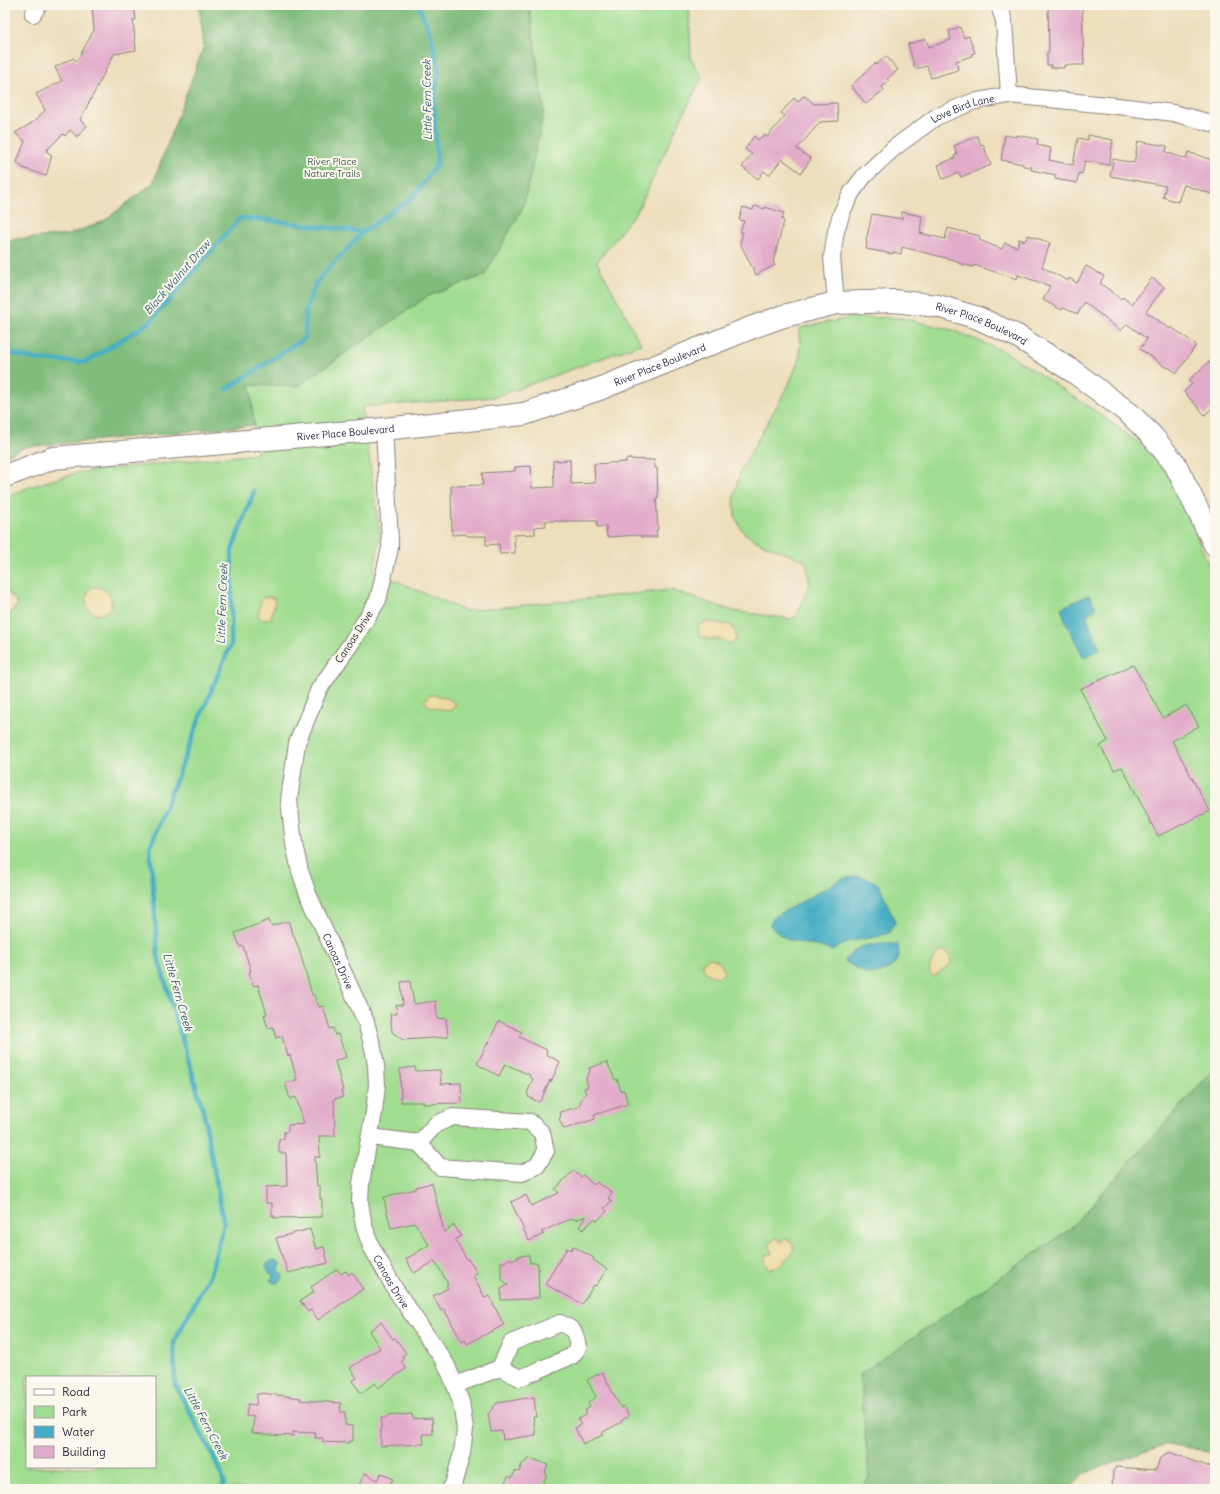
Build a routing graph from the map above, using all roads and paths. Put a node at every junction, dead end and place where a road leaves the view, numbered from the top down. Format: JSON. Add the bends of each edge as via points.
{"nodes":[{"id":1,"x":999,"y":5,"type":"edge"},
{"id":2,"x":1009,"y":95,"type":"junction"},
{"id":3,"x":1215,"y":124,"type":"edge"},
{"id":4,"x":836,"y":303,"type":"junction"},
{"id":5,"x":384,"y":429,"type":"junction"},
{"id":6,"x":5,"y":476,"type":"edge"},
{"id":7,"x":1215,"y":545,"type":"edge"},
{"id":8,"x":370,"y":1137,"type":"junction"},
{"id":9,"x":419,"y":1143,"type":"junction"},
{"id":10,"x":500,"y":1368,"type":"junction"},
{"id":11,"x":456,"y":1385,"type":"junction"},
{"id":12,"x":450,"y":1489,"type":"edge"}],
"edges":[{"from":1,"to":2,"type":"street","via":[[1004,21]]},
{"from":2,"to":3,"type":"street","name":"Love Bird Lane","via":[[1165,112]]},
{"from":2,"to":4,"type":"street","name":"Love Bird Lane","via":[[972,102],[936,117],[894,148],[865,175],[852,192],[836,231],[832,257]]},
{"from":4,"to":5,"type":"street","name":"River Place Boulevard","via":[[753,327],[599,389],[524,414]]},
{"from":4,"to":7,"type":"street","name":"River Place Boulevard","via":[[894,301],[938,306],[978,318],[1024,340],[1105,395],[1130,414],[1152,436],[1175,464]]},
{"from":5,"to":6,"type":"street","name":"River Place Boulevard","via":[[53,458]]},
{"from":5,"to":8,"type":"street","name":"Canoas Drive","via":[[390,548],[378,600],[319,689],[297,743],[289,800],[300,871],[366,1022],[373,1048],[377,1086]]},
{"from":8,"to":9,"type":"street"},
{"from":8,"to":11,"type":"street","name":"Canoas Drive","via":[[360,1183],[364,1226],[371,1246],[392,1283],[446,1364]]},
{"from":9,"to":9,"type":"street","via":[[440,1167],[479,1171],[522,1173],[537,1166],[546,1151],[542,1133],[530,1122],[460,1117],[436,1124]]},
{"from":10,"to":10,"type":"street","via":[[520,1378],[572,1356],[578,1348],[577,1335],[570,1327],[560,1323],[511,1343]]},
{"from":10,"to":11,"type":"street"},
{"from":11,"to":12,"type":"street","name":"Canoas Drive","via":[[465,1429],[462,1453]]}]}
